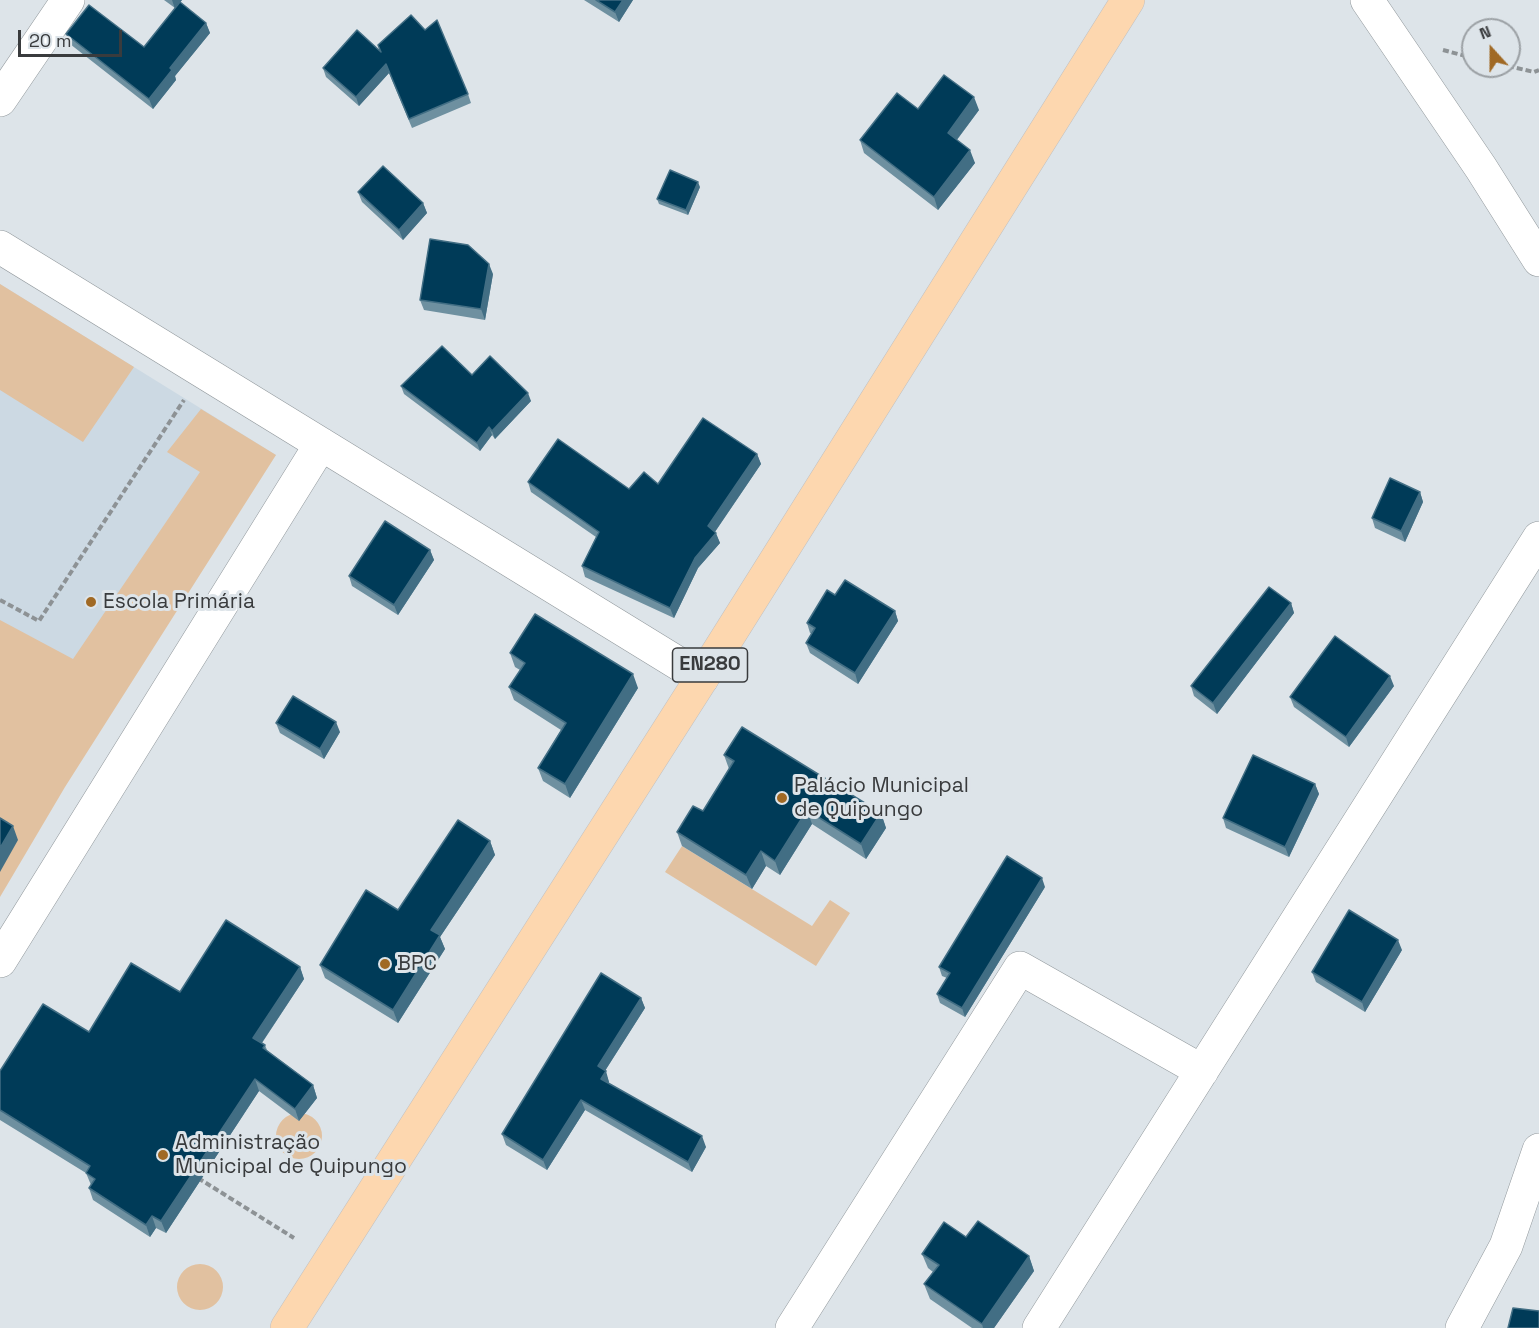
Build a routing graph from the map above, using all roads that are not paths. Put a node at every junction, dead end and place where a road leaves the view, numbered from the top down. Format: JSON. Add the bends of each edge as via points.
{"nodes":[{"id":1,"x":68,"y":0,"type":"edge"},
{"id":2,"x":1128,"y":0,"type":"edge"},
{"id":3,"x":1367,"y":0,"type":"edge"},
{"id":4,"x":0,"y":100,"type":"edge"},
{"id":5,"x":0,"y":247,"type":"edge"},
{"id":6,"x":1539,"y":260,"type":"edge"},
{"id":7,"x":321,"y":444,"type":"junction"},
{"id":8,"x":1539,"y":538,"type":"edge"},
{"id":9,"x":702,"y":678,"type":"junction"},
{"id":10,"x":0,"y":961,"type":"edge"},
{"id":11,"x":1202,"y":1071,"type":"junction"},
{"id":12,"x":1539,"y":1150,"type":"edge"},
{"id":13,"x":287,"y":1328,"type":"edge"},
{"id":14,"x":792,"y":1328,"type":"edge"},
{"id":15,"x":1039,"y":1328,"type":"edge"},
{"id":16,"x":1462,"y":1328,"type":"edge"}],
"edges":[{"from":1,"to":4,"type":"street"},
{"from":2,"to":9,"type":"main road","number":"EN280"},
{"from":3,"to":6,"type":"street"},
{"from":5,"to":7,"type":"street"},
{"from":7,"to":9,"type":"street"},
{"from":7,"to":10,"type":"street"},
{"from":8,"to":11,"type":"street"},
{"from":9,"to":13,"type":"main road","number":"EN280"},
{"from":11,"to":14,"type":"street","via":[[1020,968]]},
{"from":11,"to":15,"type":"street"},
{"from":12,"to":16,"type":"street","via":[[1506,1246]]}]}
